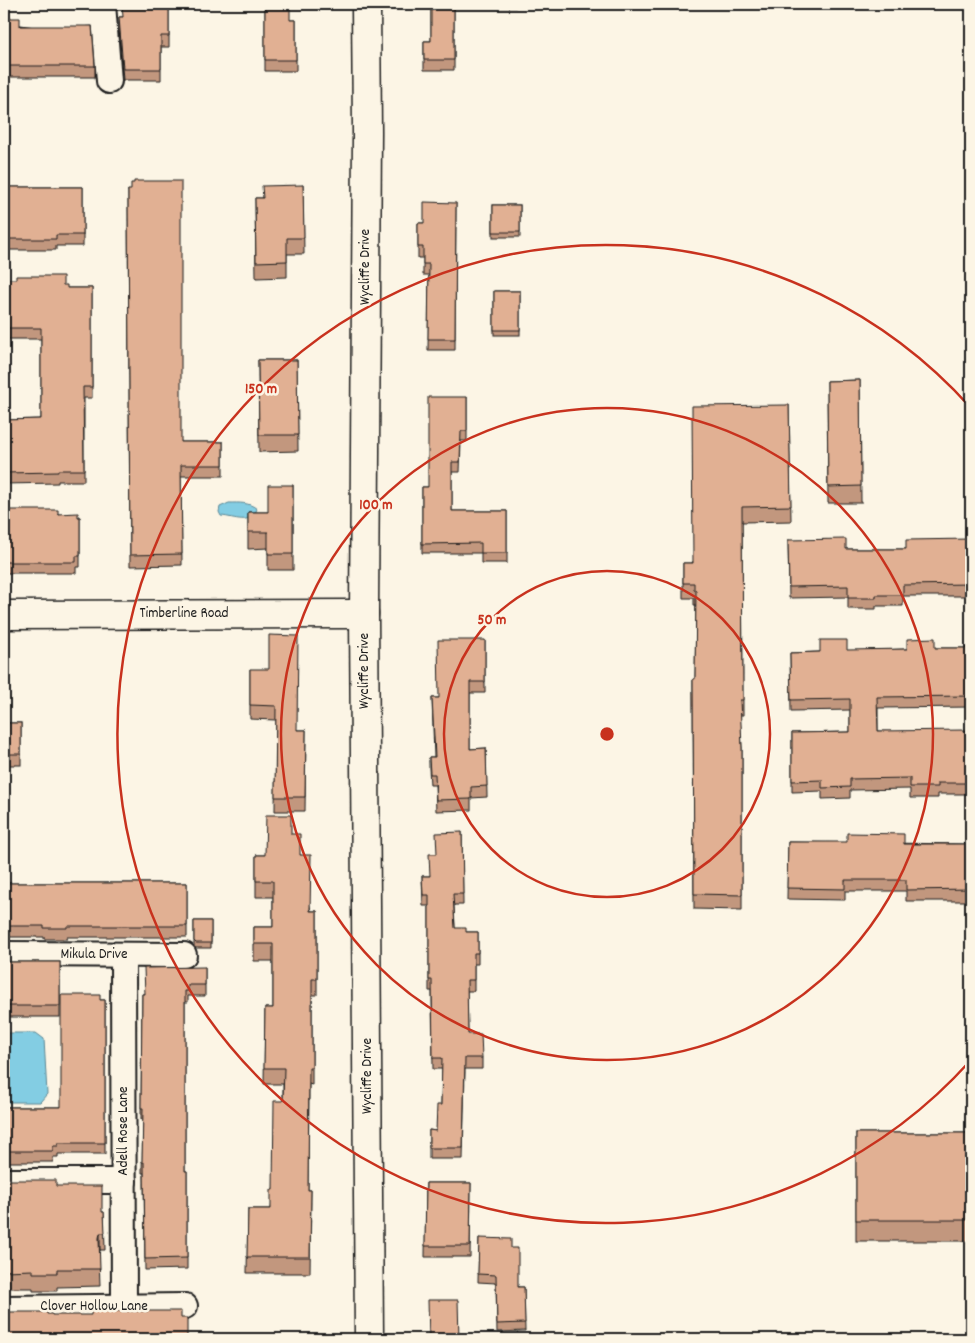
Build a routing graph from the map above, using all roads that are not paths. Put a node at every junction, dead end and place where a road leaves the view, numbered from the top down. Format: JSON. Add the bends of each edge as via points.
{"nodes":[{"id":1,"x":366,"y":4,"type":"edge"},
{"id":2,"x":103,"y":8,"type":"edge"},
{"id":3,"x":4,"y":10,"type":"edge"},
{"id":4,"x":109,"y":81,"type":"dead end"},
{"id":5,"x":364,"y":614,"type":"junction"},
{"id":6,"x":4,"y":615,"type":"edge"},
{"id":7,"x":4,"y":954,"type":"edge"},
{"id":8,"x":123,"y":955,"type":"junction"},
{"id":9,"x":184,"y":955,"type":"dead end"},
{"id":10,"x":4,"y":1181,"type":"edge"},
{"id":11,"x":124,"y":1181,"type":"junction"},
{"id":12,"x":185,"y":1306,"type":"dead end"},
{"id":13,"x":124,"y":1307,"type":"junction"},
{"id":14,"x":4,"y":1308,"type":"edge"},
{"id":15,"x":369,"y":1339,"type":"edge"}],
"edges":[{"from":1,"to":5,"type":"street","name":"Wycliffe Drive"},
{"from":2,"to":3,"type":"street","via":[[48,16]]},
{"from":2,"to":4,"type":"street"},
{"from":5,"to":6,"type":"street","name":"Timberline Road"},
{"from":5,"to":15,"type":"street","name":"Wycliffe Drive"},
{"from":7,"to":8,"type":"street","name":"Mikula Drive"},
{"from":8,"to":9,"type":"street","name":"Mikula Drive"},
{"from":8,"to":11,"type":"street","name":"Adell Rose Lane"},
{"from":10,"to":11,"type":"street"},
{"from":11,"to":13,"type":"street","name":"Adell Rose Lane"},
{"from":12,"to":13,"type":"street","name":"Clover Hollow Lane"},
{"from":13,"to":14,"type":"street","name":"Clover Hollow Lane"}]}
